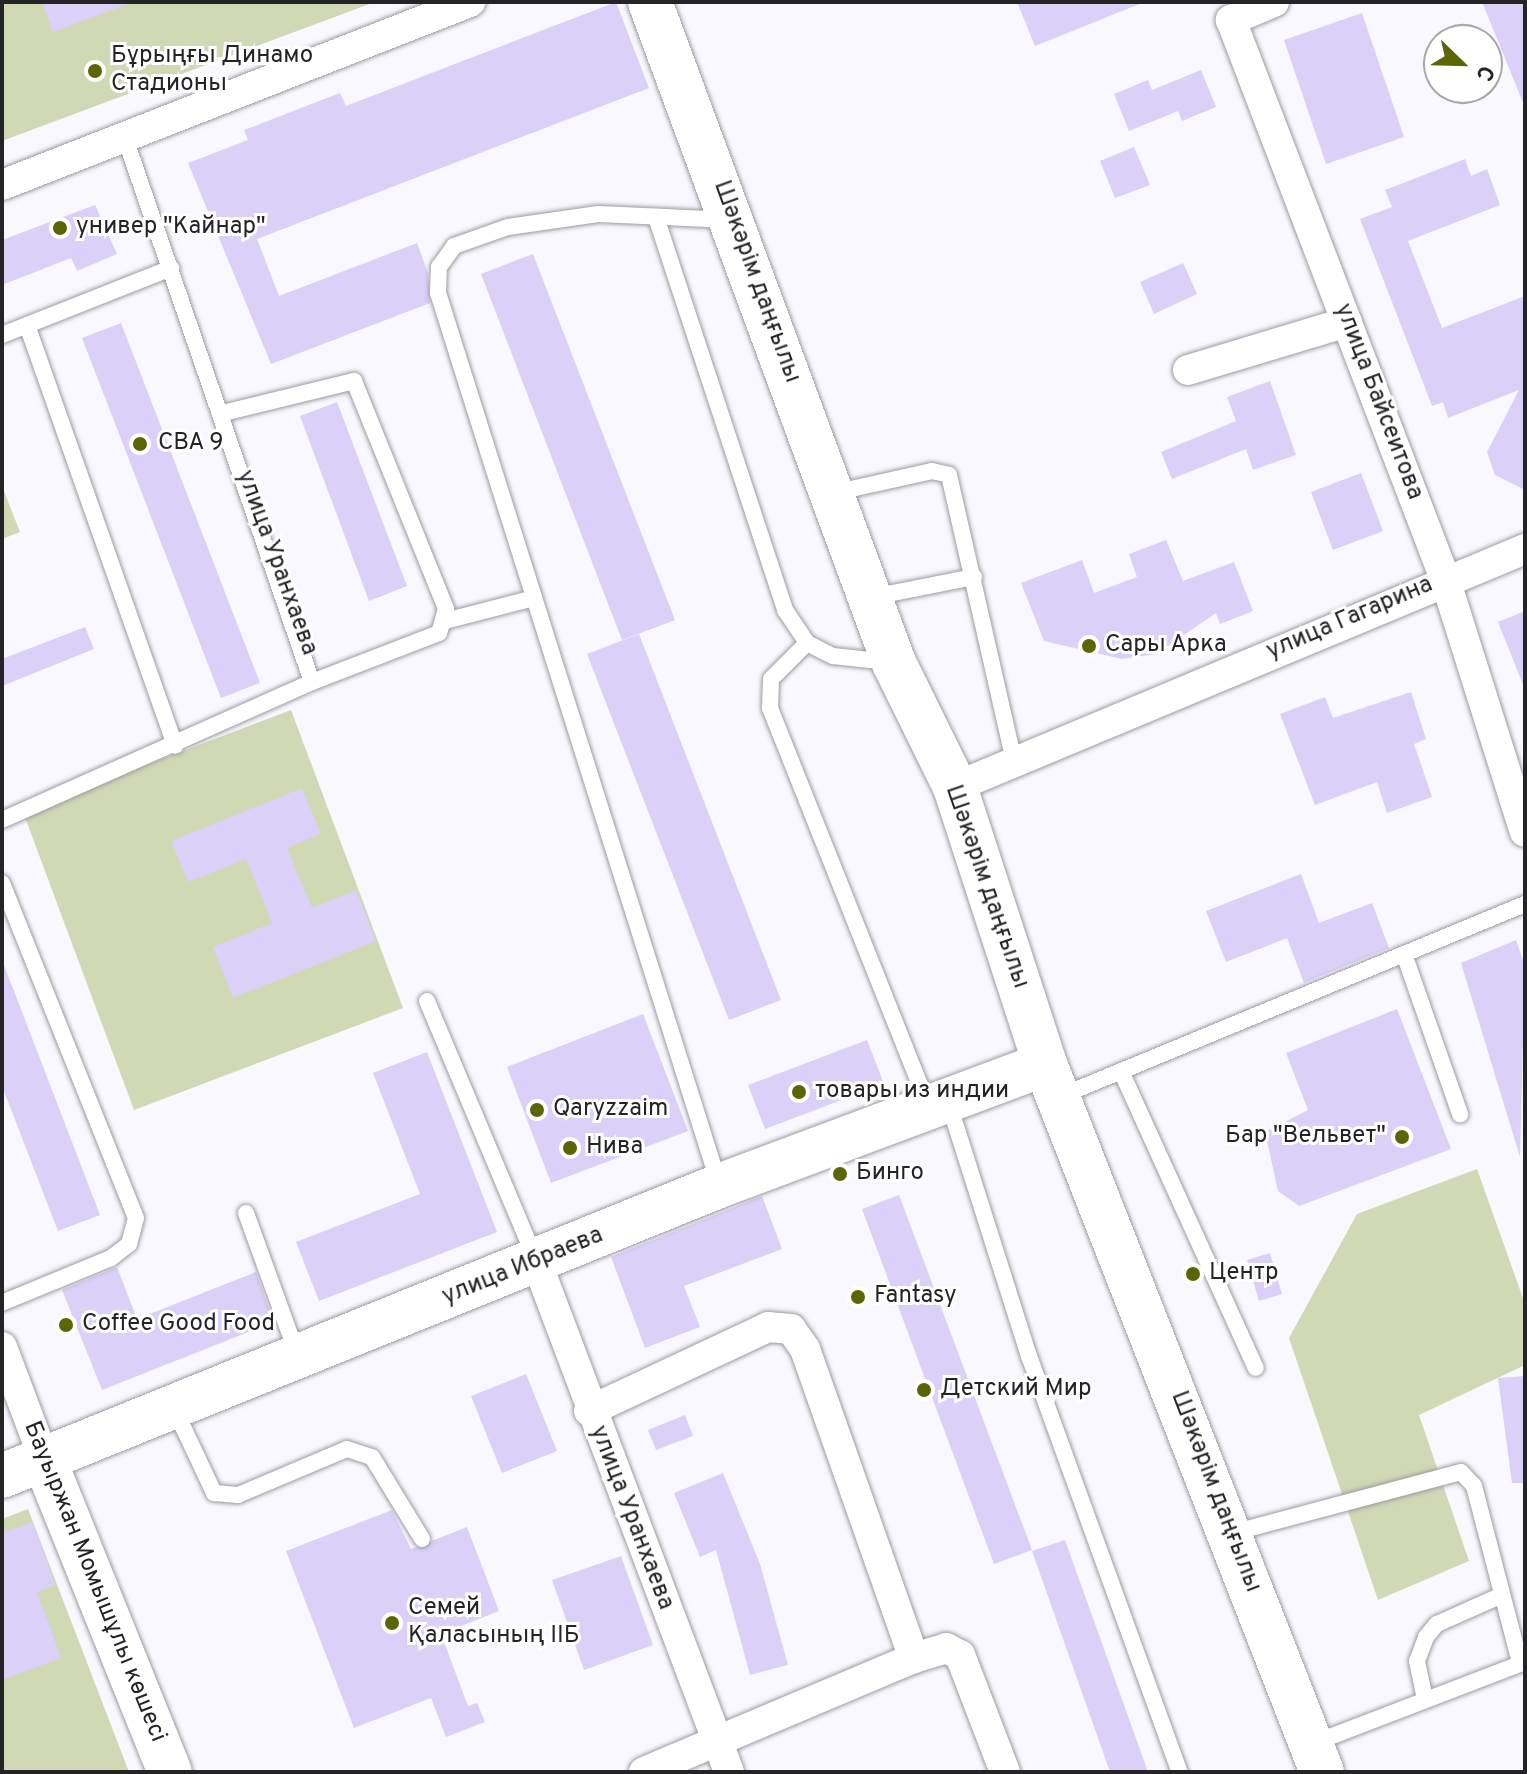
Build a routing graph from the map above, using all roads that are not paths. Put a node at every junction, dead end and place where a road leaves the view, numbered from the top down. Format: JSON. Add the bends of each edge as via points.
{"nodes":[{"id":1,"x":470,"y":2,"type":"edge"},
{"id":2,"x":650,"y":2,"type":"edge"},
{"id":3,"x":1274,"y":2,"type":"edge"},
{"id":4,"x":126,"y":141,"type":"junction"},
{"id":5,"x":2,"y":185,"type":"edge"},
{"id":6,"x":656,"y":217,"type":"junction"},
{"id":7,"x":734,"y":220,"type":"junction"},
{"id":8,"x":171,"y":268,"type":"junction"},
{"id":9,"x":1347,"y":322,"type":"junction"},
{"id":10,"x":27,"y":325,"type":"junction"},
{"id":11,"x":2,"y":335,"type":"edge"},
{"id":12,"x":1188,"y":370,"type":"dead end"},
{"id":13,"x":223,"y":413,"type":"junction"},
{"id":14,"x":833,"y":493,"type":"junction"},
{"id":15,"x":1525,"y":549,"type":"edge"},
{"id":16,"x":974,"y":577,"type":"junction"},
{"id":17,"x":1445,"y":579,"type":"junction"},
{"id":18,"x":871,"y":597,"type":"junction"},
{"id":19,"x":534,"y":598,"type":"junction"},
{"id":20,"x":445,"y":621,"type":"junction"},
{"id":21,"x":807,"y":643,"type":"junction"},
{"id":22,"x":894,"y":663,"type":"junction"},
{"id":23,"x":313,"y":675,"type":"junction"},
{"id":24,"x":175,"y":746,"type":"junction"},
{"id":25,"x":1014,"y":762,"type":"junction"},
{"id":26,"x":955,"y":787,"type":"junction"},
{"id":27,"x":2,"y":820,"type":"edge"},
{"id":28,"x":1525,"y":832,"type":"edge"},
{"id":29,"x":2,"y":883,"type":"edge"},
{"id":30,"x":1525,"y":904,"type":"edge"},
{"id":31,"x":1404,"y":954,"type":"junction"},
{"id":32,"x":427,"y":1001,"type":"dead end"},
{"id":33,"x":1121,"y":1071,"type":"junction"},
{"id":34,"x":1052,"y":1080,"type":"junction"},
{"id":35,"x":938,"y":1104,"type":"junction"},
{"id":36,"x":1460,"y":1114,"type":"dead end"},
{"id":37,"x":719,"y":1186,"type":"junction"},
{"id":38,"x":246,"y":1213,"type":"dead end"},
{"id":39,"x":537,"y":1263,"type":"junction"},
{"id":40,"x":2,"y":1303,"type":"edge"},
{"id":41,"x":2,"y":1347,"type":"edge"},
{"id":42,"x":298,"y":1357,"type":"junction"},
{"id":43,"x":1256,"y":1368,"type":"dead end"},
{"id":44,"x":175,"y":1410,"type":"junction"},
{"id":45,"x":589,"y":1411,"type":"junction"},
{"id":46,"x":44,"y":1459,"type":"junction"},
{"id":47,"x":2,"y":1476,"type":"edge"},
{"id":48,"x":1232,"y":1533,"type":"junction"},
{"id":49,"x":422,"y":1539,"type":"dead end"},
{"id":50,"x":1502,"y":1595,"type":"junction"},
{"id":51,"x":914,"y":1658,"type":"junction"},
{"id":52,"x":1523,"y":1662,"type":"edge"},
{"id":53,"x":1425,"y":1699,"type":"junction"},
{"id":54,"x":717,"y":1742,"type":"junction"},
{"id":55,"x":1316,"y":1758,"type":"edge"},
{"id":56,"x":170,"y":1772,"type":"edge"},
{"id":57,"x":644,"y":1772,"type":"edge"},
{"id":58,"x":729,"y":1772,"type":"edge"},
{"id":59,"x":1005,"y":1772,"type":"edge"},
{"id":60,"x":1180,"y":1772,"type":"edge"}],
"edges":[{"from":1,"to":4,"type":"street"},
{"from":2,"to":7,"type":"main road","name":"Шәкәрім даңғылы"},
{"from":3,"to":9,"type":"street","name":"улица Байсеитова","via":[[1231,20]]},
{"from":4,"to":5,"type":"street"},
{"from":4,"to":8,"type":"lane","name":"улица Уранхаева"},
{"from":6,"to":7,"type":"lane"},
{"from":6,"to":19,"type":"lane","via":[[598,214],[508,227],[454,246],[439,267],[438,293]]},
{"from":6,"to":21,"type":"lane","via":[[785,610]]},
{"from":7,"to":14,"type":"main road","name":"Шәкәрім даңғылы"},
{"from":8,"to":10,"type":"lane"},
{"from":8,"to":13,"type":"lane","name":"улица Уранхаева"},
{"from":9,"to":12,"type":"street"},
{"from":9,"to":17,"type":"street","name":"улица Байсеитова"},
{"from":10,"to":11,"type":"lane"},
{"from":10,"to":24,"type":"lane"},
{"from":13,"to":20,"type":"lane","via":[[354,381]]},
{"from":13,"to":23,"type":"lane","name":"улица Уранхаева"},
{"from":14,"to":16,"type":"lane","via":[[932,471],[949,475]]},
{"from":14,"to":18,"type":"main road","name":"Шәкәрім даңғылы"},
{"from":15,"to":17,"type":"street","name":"улица Гагарина"},
{"from":16,"to":18,"type":"lane"},
{"from":16,"to":25,"type":"lane"},
{"from":17,"to":25,"type":"street","name":"улица Гагарина"},
{"from":17,"to":28,"type":"street","name":"улица Байсеитова"},
{"from":18,"to":22,"type":"main road","name":"Шәкәрім даңғылы"},
{"from":19,"to":20,"type":"lane"},
{"from":19,"to":37,"type":"lane"},
{"from":20,"to":23,"type":"lane","via":[[439,633]]},
{"from":21,"to":22,"type":"lane","via":[[833,656]]},
{"from":21,"to":35,"type":"lane","via":[[771,679],[770,708]]},
{"from":22,"to":26,"type":"main road","name":"Шәкәрім даңғылы"},
{"from":23,"to":24,"type":"lane"},
{"from":24,"to":27,"type":"lane"},
{"from":25,"to":26,"type":"street","name":"улица Гагарина"},
{"from":26,"to":34,"type":"main road","name":"Шәкәрім даңғылы"},
{"from":29,"to":40,"type":"lane","via":[[136,1218],[129,1244],[111,1258]]},
{"from":30,"to":31,"type":"lane"},
{"from":31,"to":33,"type":"lane"},
{"from":31,"to":36,"type":"lane"},
{"from":32,"to":39,"type":"lane"},
{"from":33,"to":34,"type":"lane"},
{"from":33,"to":43,"type":"lane"},
{"from":34,"to":35,"type":"main road","name":"улица Ибраева"},
{"from":34,"to":48,"type":"main road","name":"Шәкәрім даңғылы"},
{"from":35,"to":37,"type":"main road","name":"улица Ибраева"},
{"from":35,"to":60,"type":"lane"},
{"from":37,"to":39,"type":"main road","name":"улица Ибраева"},
{"from":38,"to":42,"type":"lane"},
{"from":39,"to":42,"type":"main road","name":"улица Ибраева"},
{"from":39,"to":45,"type":"street","name":"улица Уранхаева"},
{"from":41,"to":46,"type":"street","name":"Бауыржан Момышұлы көшесі"},
{"from":42,"to":44,"type":"main road","name":"улица Ибраева"},
{"from":44,"to":46,"type":"main road","name":"улица Ибраева"},
{"from":44,"to":49,"type":"lane","via":[[214,1493],[238,1495],[347,1449],[372,1457]]},
{"from":45,"to":51,"type":"street","via":[[768,1327],[791,1329],[805,1349]]},
{"from":45,"to":54,"type":"street","name":"улица Уранхаева"},
{"from":46,"to":47,"type":"main road","name":"улица Ибраева"},
{"from":46,"to":56,"type":"main road","name":"Бауыржан Момышұлы көшесі"},
{"from":48,"to":50,"type":"lane","via":[[1461,1472],[1474,1486]]},
{"from":48,"to":55,"type":"main road","name":"Шәкәрім даңғылы"},
{"from":50,"to":52,"type":"lane"},
{"from":50,"to":53,"type":"lane","via":[[1437,1624],[1426,1637],[1417,1661]]},
{"from":51,"to":54,"type":"street"},
{"from":51,"to":59,"type":"street","via":[[946,1648],[960,1655]]},
{"from":52,"to":53,"type":"lane"},
{"from":53,"to":55,"type":"lane"},
{"from":54,"to":57,"type":"street"},
{"from":54,"to":58,"type":"street","name":"улица Уранхаева"}]}
